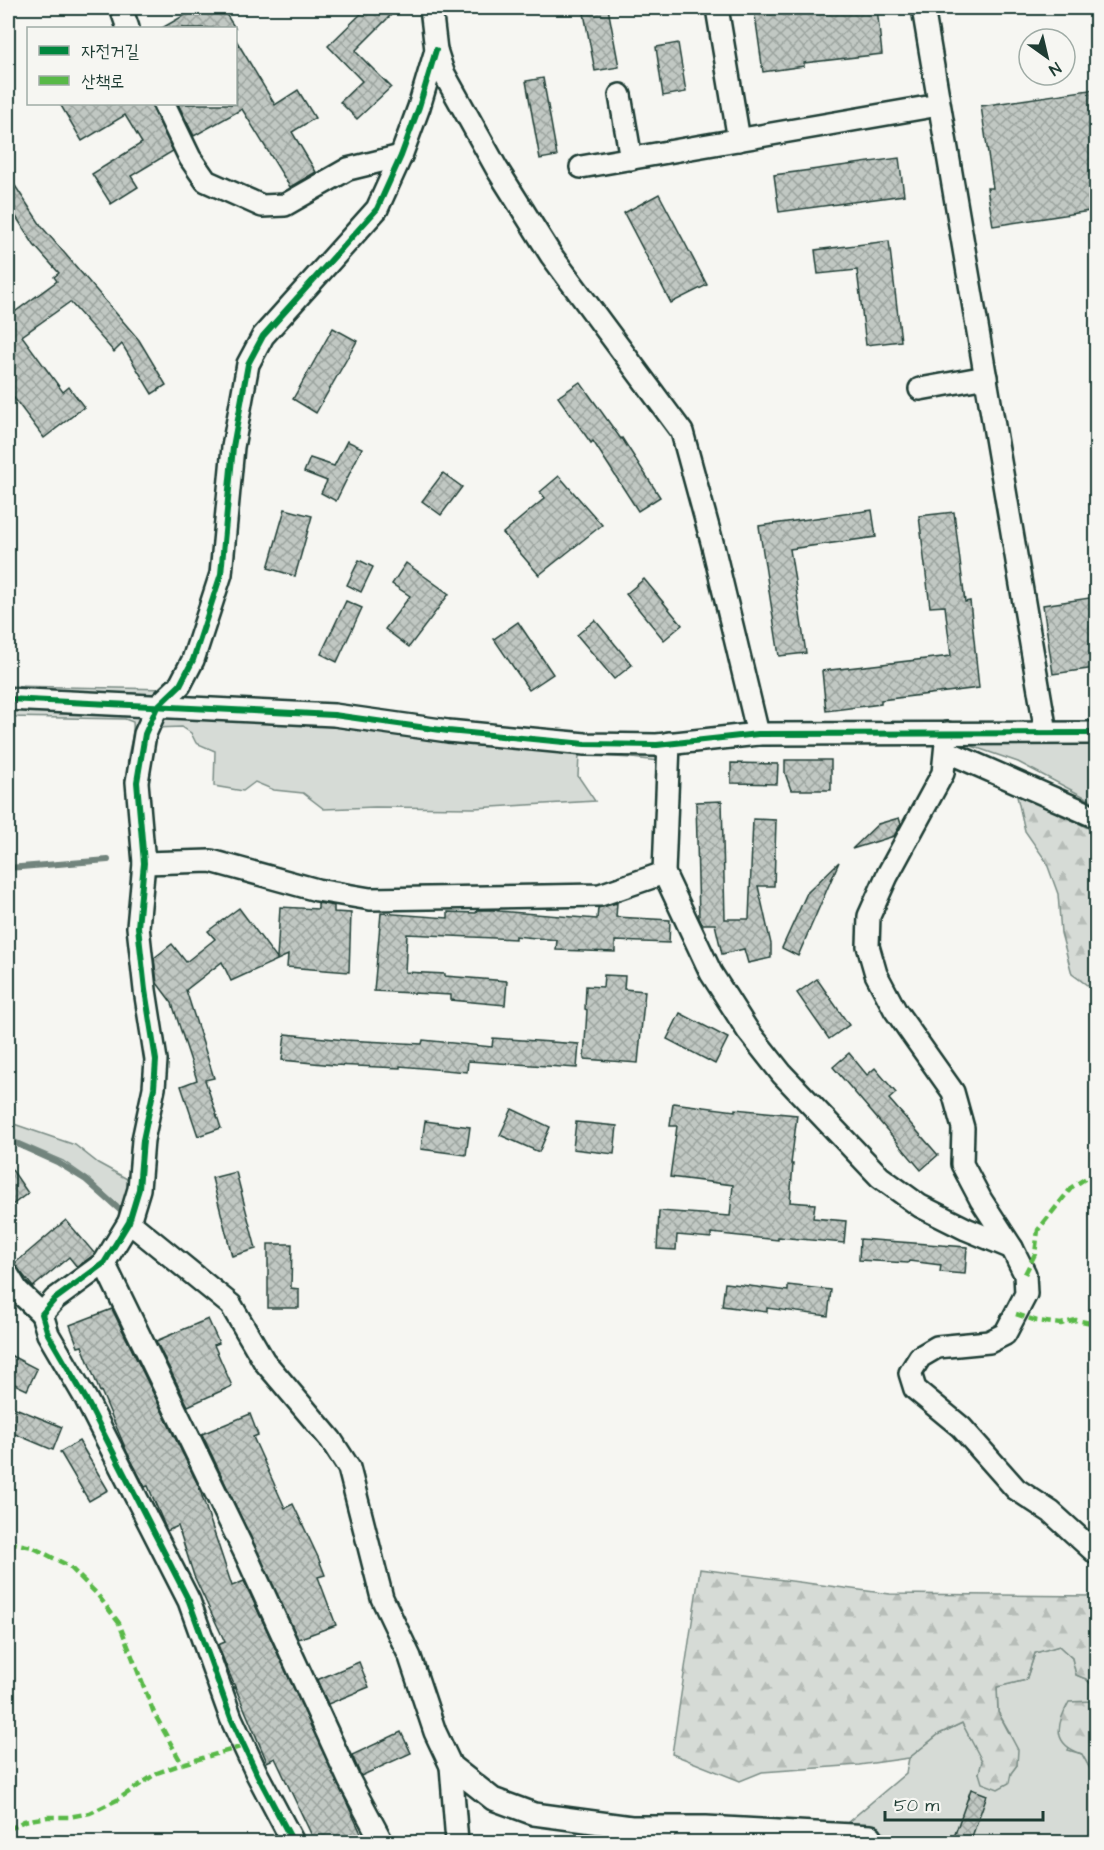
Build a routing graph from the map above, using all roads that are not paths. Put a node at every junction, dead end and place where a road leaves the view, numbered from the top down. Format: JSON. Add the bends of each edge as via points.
{"nodes":[{"id":1,"x":122,"y":8,"type":"edge"},
{"id":2,"x":431,"y":8,"type":"edge"},
{"id":3,"x":717,"y":8,"type":"edge"},
{"id":4,"x":923,"y":8,"type":"edge"},
{"id":5,"x":128,"y":27,"type":"edge"},
{"id":6,"x":436,"y":50,"type":"junction"},
{"id":7,"x":620,"y":95,"type":"dead end"},
{"id":8,"x":164,"y":105,"type":"edge"},
{"id":9,"x":939,"y":105,"type":"junction"},
{"id":10,"x":739,"y":140,"type":"junction"},
{"id":11,"x":400,"y":156,"type":"junction"},
{"id":12,"x":631,"y":159,"type":"junction"},
{"id":13,"x":581,"y":167,"type":"dead end"},
{"id":14,"x":986,"y":377,"type":"junction"},
{"id":15,"x":920,"y":389,"type":"dead end"},
{"id":16,"x":8,"y":699,"type":"edge"},
{"id":17,"x":157,"y":706,"type":"junction"},
{"id":18,"x":1046,"y":732,"type":"junction"},
{"id":19,"x":1096,"y":733,"type":"edge"},
{"id":20,"x":758,"y":734,"type":"junction"},
{"id":21,"x":947,"y":742,"type":"junction"},
{"id":22,"x":669,"y":743,"type":"junction"},
{"id":23,"x":1096,"y":817,"type":"edge"},
{"id":24,"x":144,"y":863,"type":"junction"},
{"id":25,"x":664,"y":873,"type":"junction"},
{"id":26,"x":129,"y":1221,"type":"junction"},
{"id":27,"x":1012,"y":1248,"type":"junction"},
{"id":28,"x":104,"y":1263,"type":"junction"},
{"id":29,"x":8,"y":1275,"type":"edge"},
{"id":30,"x":42,"y":1314,"type":"junction"},
{"id":31,"x":1096,"y":1553,"type":"edge"},
{"id":32,"x":451,"y":1766,"type":"junction"},
{"id":33,"x":871,"y":1836,"type":"dead end"},
{"id":34,"x":292,"y":1842,"type":"edge"},
{"id":35,"x":382,"y":1842,"type":"edge"},
{"id":36,"x":457,"y":1842,"type":"edge"}],
"edges":[{"from":1,"to":5,"type":"street"},
{"from":2,"to":6,"type":"street"},
{"from":3,"to":10,"type":"street"},
{"from":4,"to":9,"type":"street"},
{"from":6,"to":11,"type":"street"},
{"from":6,"to":20,"type":"street","via":[[443,72],[497,169],[551,255],[682,432]]},
{"from":7,"to":12,"type":"street"},
{"from":8,"to":11,"type":"street","via":[[190,158],[206,181],[262,206],[285,205],[348,169]]},
{"from":9,"to":10,"type":"street"},
{"from":9,"to":14,"type":"street"},
{"from":10,"to":12,"type":"street"},
{"from":11,"to":17,"type":"street","via":[[377,210],[263,336],[248,364],[233,447],[221,574],[193,660],[180,685]]},
{"from":12,"to":13,"type":"street"},
{"from":14,"to":15,"type":"street"},
{"from":14,"to":18,"type":"street"},
{"from":16,"to":17,"type":"street"},
{"from":17,"to":22,"type":"street","via":[[334,715],[585,744]]},
{"from":17,"to":24,"type":"street","via":[[145,734],[137,782]]},
{"from":18,"to":19,"type":"street"},
{"from":18,"to":21,"type":"street"},
{"from":20,"to":21,"type":"street"},
{"from":20,"to":22,"type":"street"},
{"from":21,"to":23,"type":"street"},
{"from":21,"to":27,"type":"street","via":[[943,773],[869,916],[868,946],[876,974],[895,1010],[953,1092],[963,1128],[963,1164]]},
{"from":22,"to":25,"type":"street"},
{"from":24,"to":25,"type":"street","via":[[211,861],[317,890],[370,899],[600,895]]},
{"from":24,"to":26,"type":"street","via":[[138,927],[156,1060],[139,1189]]},
{"from":25,"to":27,"type":"street","via":[[711,973],[748,1031],[782,1074],[880,1177],[920,1206]]},
{"from":26,"to":28,"type":"street"},
{"from":26,"to":32,"type":"street","via":[[231,1305],[264,1361],[331,1440],[349,1468],[382,1598],[410,1657],[435,1732]]},
{"from":27,"to":31,"type":"street","via":[[1025,1274],[1026,1294],[1005,1334],[989,1342],[937,1347],[920,1357],[910,1373],[915,1389],[961,1427],[1016,1489],[1051,1512]]},
{"from":28,"to":30,"type":"street","via":[[55,1299]]},
{"from":28,"to":35,"type":"street"},
{"from":29,"to":30,"type":"street","via":[[17,1290]]},
{"from":30,"to":34,"type":"street","via":[[48,1334],[86,1399],[189,1601],[231,1718]]},
{"from":32,"to":33,"type":"street","via":[[493,1799],[534,1814],[631,1827]]},
{"from":32,"to":36,"type":"street"}]}
